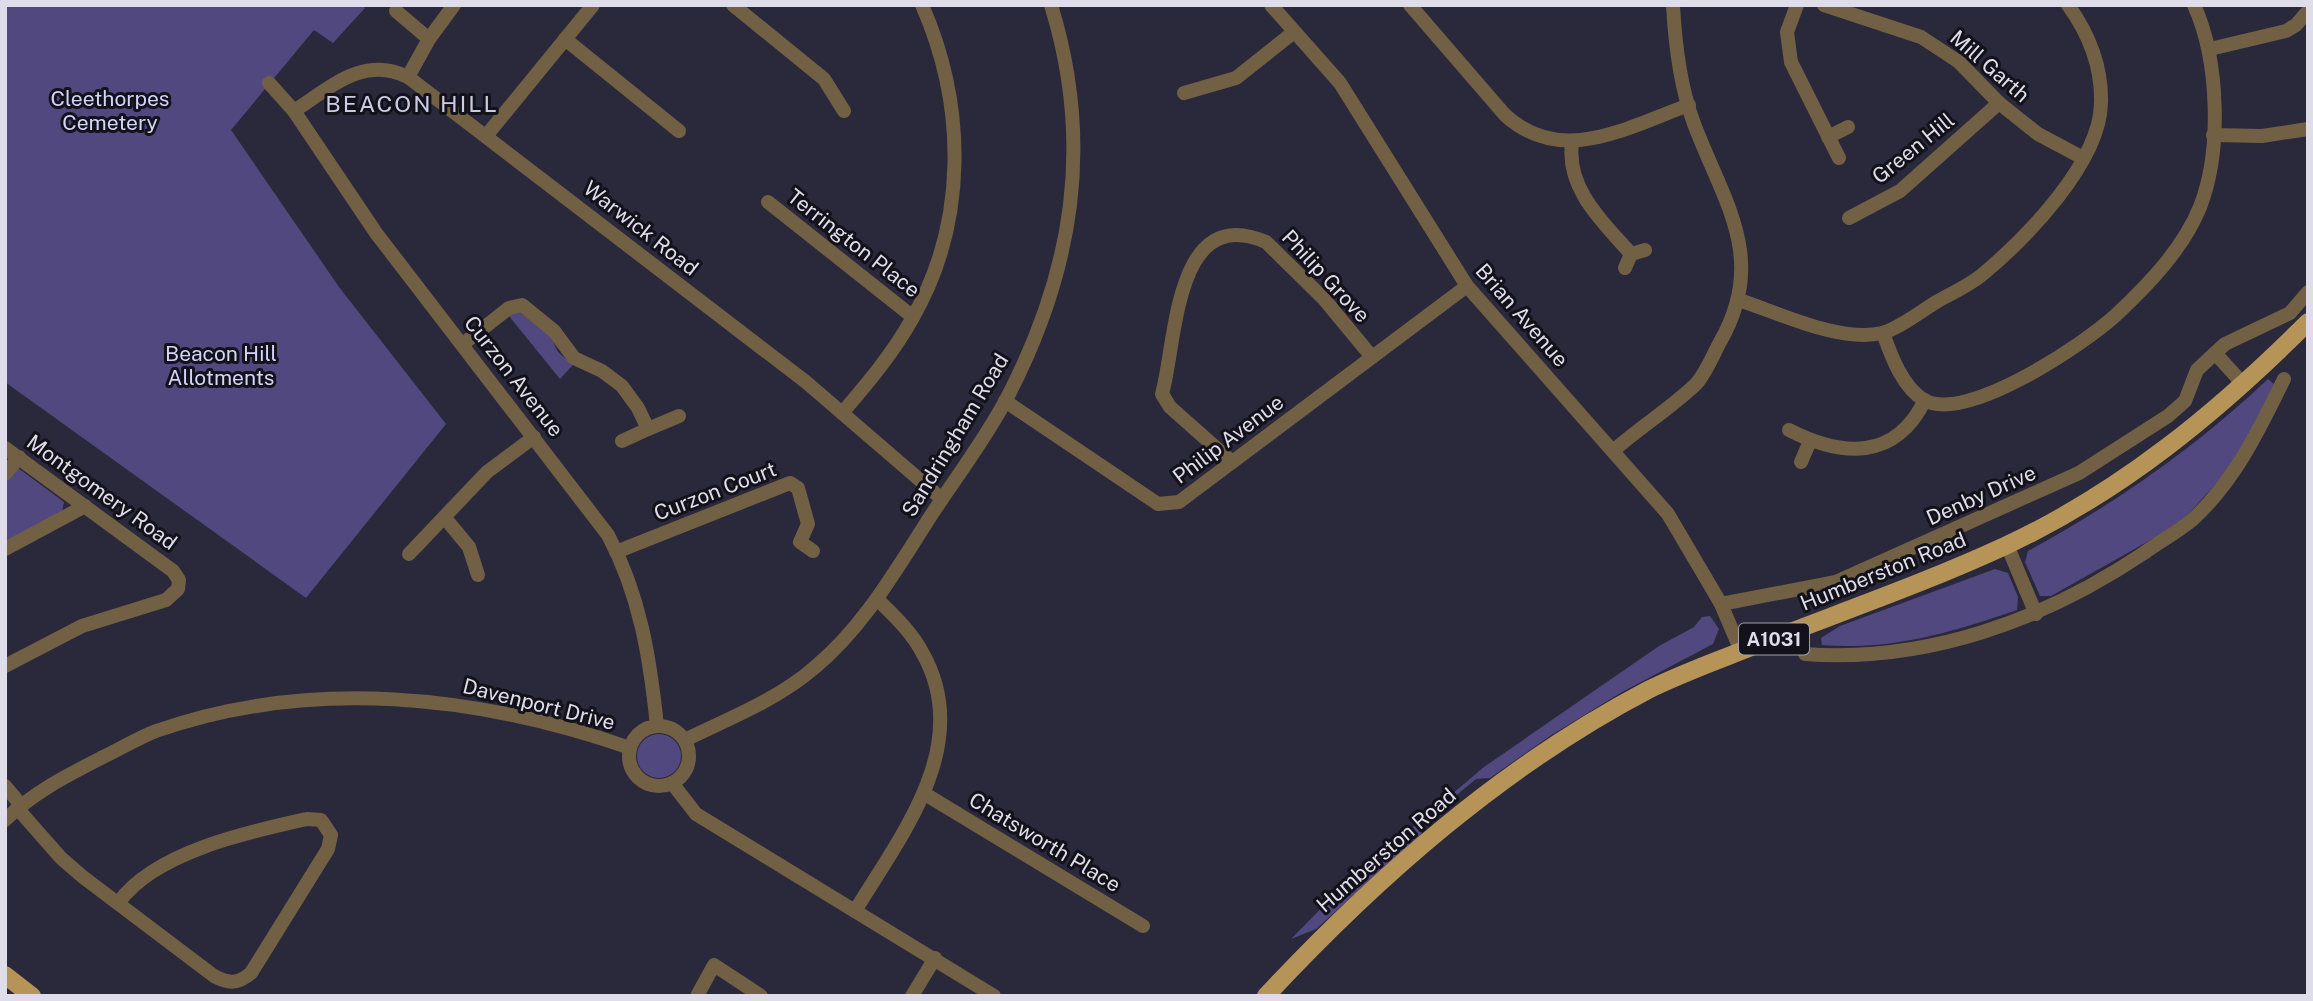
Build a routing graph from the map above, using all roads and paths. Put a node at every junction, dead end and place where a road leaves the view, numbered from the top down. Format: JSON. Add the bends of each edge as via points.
{"nodes":[{"id":1,"x":454,"y":5,"type":"edge"},
{"id":2,"x":593,"y":5,"type":"edge"},
{"id":3,"x":733,"y":5,"type":"edge"},
{"id":4,"x":922,"y":5,"type":"edge"},
{"id":5,"x":1051,"y":5,"type":"edge"},
{"id":6,"x":1271,"y":5,"type":"edge"},
{"id":7,"x":1410,"y":5,"type":"edge"},
{"id":8,"x":1673,"y":5,"type":"edge"},
{"id":9,"x":1797,"y":5,"type":"edge"},
{"id":10,"x":1824,"y":5,"type":"edge"},
{"id":11,"x":2068,"y":5,"type":"edge"},
{"id":12,"x":2193,"y":5,"type":"edge"},
{"id":13,"x":396,"y":11,"type":"dead end"},
{"id":14,"x":2308,"y":11,"type":"edge"},
{"id":15,"x":1294,"y":32,"type":"junction"},
{"id":16,"x":429,"y":39,"type":"junction"},
{"id":17,"x":565,"y":39,"type":"junction"},
{"id":18,"x":2210,"y":48,"type":"junction"},
{"id":19,"x":408,"y":76,"type":"junction"},
{"id":20,"x":269,"y":83,"type":"dead end"},
{"id":21,"x":1184,"y":93,"type":"dead end"},
{"id":22,"x":1998,"y":103,"type":"junction"},
{"id":23,"x":1689,"y":105,"type":"junction"},
{"id":24,"x":295,"y":111,"type":"junction"},
{"id":25,"x":844,"y":111,"type":"dead end"},
{"id":26,"x":1848,"y":127,"type":"dead end"},
{"id":27,"x":2308,"y":129,"type":"edge"},
{"id":28,"x":679,"y":131,"type":"dead end"},
{"id":29,"x":2213,"y":135,"type":"junction"},
{"id":30,"x":486,"y":136,"type":"junction"},
{"id":31,"x":1828,"y":136,"type":"junction"},
{"id":32,"x":1572,"y":143,"type":"junction"},
{"id":33,"x":1839,"y":158,"type":"dead end"},
{"id":34,"x":2083,"y":158,"type":"junction"},
{"id":35,"x":768,"y":202,"type":"dead end"},
{"id":36,"x":1849,"y":218,"type":"dead end"},
{"id":37,"x":1646,"y":250,"type":"dead end"},
{"id":38,"x":1467,"y":286,"type":"junction"},
{"id":39,"x":2308,"y":292,"type":"edge"},
{"id":40,"x":1739,"y":300,"type":"junction"},
{"id":41,"x":913,"y":317,"type":"junction"},
{"id":42,"x":2308,"y":322,"type":"edge"},
{"id":43,"x":1883,"y":333,"type":"junction"},
{"id":44,"x":463,"y":344,"type":"junction"},
{"id":45,"x":2215,"y":353,"type":"junction"},
{"id":46,"x":1372,"y":357,"type":"junction"},
{"id":47,"x":2284,"y":379,"type":"dead end"},
{"id":48,"x":2244,"y":384,"type":"junction"},
{"id":49,"x":1924,"y":400,"type":"junction"},
{"id":50,"x":1005,"y":401,"type":"junction"},
{"id":51,"x":842,"y":413,"type":"junction"},
{"id":52,"x":679,"y":415,"type":"dead end"},
{"id":53,"x":648,"y":429,"type":"junction"},
{"id":54,"x":1789,"y":430,"type":"dead end"},
{"id":55,"x":534,"y":437,"type":"junction"},
{"id":56,"x":622,"y":441,"type":"dead end"},
{"id":57,"x":1811,"y":441,"type":"junction"},
{"id":58,"x":5,"y":448,"type":"edge"},
{"id":59,"x":1613,"y":451,"type":"junction"},
{"id":60,"x":19,"y":457,"type":"junction"},
{"id":61,"x":1232,"y":462,"type":"junction"},
{"id":62,"x":1801,"y":462,"type":"dead end"},
{"id":63,"x":5,"y":474,"type":"edge"},
{"id":64,"x":942,"y":499,"type":"junction"},
{"id":65,"x":85,"y":506,"type":"junction"},
{"id":66,"x":445,"y":518,"type":"junction"},
{"id":67,"x":2007,"y":545,"type":"junction"},
{"id":68,"x":5,"y":549,"type":"edge"},
{"id":69,"x":813,"y":551,"type":"dead end"},
{"id":70,"x":616,"y":552,"type":"junction"},
{"id":71,"x":409,"y":554,"type":"dead end"},
{"id":72,"x":478,"y":575,"type":"dead end"},
{"id":73,"x":877,"y":598,"type":"junction"},
{"id":74,"x":1721,"y":604,"type":"junction"},
{"id":75,"x":2036,"y":614,"type":"junction"},
{"id":76,"x":1741,"y":651,"type":"junction"},
{"id":77,"x":1805,"y":654,"type":"dead end"},
{"id":78,"x":5,"y":666,"type":"edge"},
{"id":79,"x":657,"y":726,"type":"junction"},
{"id":80,"x":685,"y":740,"type":"junction"},
{"id":81,"x":630,"y":748,"type":"junction"},
{"id":82,"x":672,"y":783,"type":"junction"},
{"id":83,"x":5,"y":786,"type":"edge"},
{"id":84,"x":925,"y":794,"type":"junction"},
{"id":85,"x":19,"y":807,"type":"junction"},
{"id":86,"x":5,"y":820,"type":"edge"},
{"id":87,"x":119,"y":902,"type":"junction"},
{"id":88,"x":855,"y":911,"type":"junction"},
{"id":89,"x":1143,"y":926,"type":"dead end"},
{"id":90,"x":935,"y":958,"type":"junction"},
{"id":91,"x":5,"y":975,"type":"edge"},
{"id":92,"x":32,"y":996,"type":"edge"},
{"id":93,"x":696,"y":996,"type":"edge"},
{"id":94,"x":761,"y":996,"type":"edge"},
{"id":95,"x":912,"y":996,"type":"edge"},
{"id":96,"x":994,"y":996,"type":"edge"},
{"id":97,"x":1266,"y":996,"type":"edge"}],
"edges":[{"from":1,"to":16,"type":"street"},
{"from":2,"to":17,"type":"street"},
{"from":3,"to":25,"type":"street","via":[[824,79]]},
{"from":4,"to":41,"type":"street","via":[[948,76],[954,173],[942,248]]},
{"from":5,"to":50,"type":"street","name":"Sandringham Road","via":[[1063,44],[1073,109],[1074,176],[1068,234],[1033,346]]},
{"from":6,"to":15,"type":"street","name":"Brian Avenue"},
{"from":7,"to":32,"type":"street","via":[[1519,128]]},
{"from":8,"to":23,"type":"street"},
{"from":9,"to":31,"type":"street","via":[[1787,32],[1791,62]]},
{"from":10,"to":22,"type":"street","name":"Mill Garth","via":[[1921,37],[1959,62]]},
{"from":11,"to":34,"type":"street","via":[[2092,47],[2100,83],[2102,106]]},
{"from":12,"to":18,"type":"street"},
{"from":13,"to":16,"type":"street"},
{"from":14,"to":18,"type":"street","via":[[2286,31]]},
{"from":15,"to":21,"type":"street","via":[[1236,78]]},
{"from":15,"to":38,"type":"street","name":"Brian Avenue","via":[[1340,83]]},
{"from":16,"to":19,"type":"street"},
{"from":17,"to":28,"type":"street"},
{"from":17,"to":30,"type":"street"},
{"from":18,"to":29,"type":"street"},
{"from":19,"to":24,"type":"street","name":"Warwick Road","via":[[393,69],[369,68]]},
{"from":19,"to":30,"type":"street","name":"Warwick Road"},
{"from":20,"to":24,"type":"street","name":"Curzon Avenue"},
{"from":22,"to":34,"type":"street","name":"Mill Garth","via":[[2038,134]]},
{"from":22,"to":36,"type":"street","name":"Green Hill","via":[[1900,191]]},
{"from":23,"to":32,"type":"street"},
{"from":23,"to":40,"type":"street","via":[[1738,227]]},
{"from":24,"to":44,"type":"street","name":"Curzon Avenue","via":[[376,233]]},
{"from":26,"to":31,"type":"street"},
{"from":27,"to":29,"type":"street","via":[[2262,136]]},
{"from":29,"to":49,"type":"street","via":[[2206,182],[2190,228],[2174,253],[2115,317],[2024,380],[1967,401]]},
{"from":30,"to":51,"type":"street","name":"Warwick Road"},
{"from":31,"to":33,"type":"street"},
{"from":32,"to":37,"type":"street","via":[[1570,157],[1588,204],[1628,261]]},
{"from":34,"to":43,"type":"street","via":[[2047,210],[1982,276]]},
{"from":35,"to":41,"type":"street","name":"Terrington Place"},
{"from":38,"to":46,"type":"street","name":"Philip Avenue"},
{"from":38,"to":59,"type":"street","name":"Brian Avenue"},
{"from":39,"to":45,"type":"street","name":"Denby Drive","via":[[2290,313]]},
{"from":40,"to":43,"type":"street","via":[[1826,330]]},
{"from":40,"to":59,"type":"street","via":[[1697,382]]},
{"from":41,"to":51,"type":"street"},
{"from":42,"to":48,"type":"main road","name":"Humberston Road","number":"A1031"},
{"from":43,"to":49,"type":"street","via":[[1900,372]]},
{"from":44,"to":53,"type":"street","via":[[509,308],[522,305],[554,331],[573,358],[603,371],[622,386]]},
{"from":44,"to":55,"type":"street","name":"Curzon Avenue"},
{"from":45,"to":48,"type":"street"},
{"from":45,"to":74,"type":"street","name":"Denby Drive","via":[[2197,370],[2185,401],[2079,473],[1836,582]]},
{"from":46,"to":61,"type":"street","name":"Philip Avenue"},
{"from":46,"to":61,"type":"street","name":"Philip Grove","via":[[1324,299],[1266,242],[1228,236],[1206,246],[1184,285],[1162,394],[1170,407]]},
{"from":47,"to":75,"type":"street","via":[[2246,457],[2192,520],[2123,567]]},
{"from":48,"to":67,"type":"main road","name":"Humberston Road","number":"A1031","via":[[2110,489]]},
{"from":49,"to":57,"type":"street","via":[[1909,426],[1874,447],[1842,450]]},
{"from":50,"to":61,"type":"street","name":"Philip Avenue","via":[[1158,504],[1179,502]]},
{"from":50,"to":64,"type":"street","name":"Sandringham Road"},
{"from":51,"to":64,"type":"street","name":"Warwick Road"},
{"from":52,"to":53,"type":"street"},
{"from":53,"to":56,"type":"street"},
{"from":54,"to":57,"type":"street"},
{"from":55,"to":66,"type":"street","via":[[487,472]]},
{"from":55,"to":70,"type":"street","name":"Curzon Avenue","via":[[594,515]]},
{"from":57,"to":62,"type":"street"},
{"from":58,"to":60,"type":"street","name":"Montgomery Road"},
{"from":59,"to":74,"type":"street","name":"Brian Avenue","via":[[1668,513]]},
{"from":60,"to":63,"type":"street"},
{"from":60,"to":65,"type":"street","name":"Montgomery Road"},
{"from":64,"to":73,"type":"street","name":"Sandringham Road"},
{"from":65,"to":68,"type":"street"},
{"from":65,"to":78,"type":"street","name":"Montgomery Road","via":[[173,571],[178,589],[166,600],[82,626]]},
{"from":66,"to":71,"type":"street"},
{"from":66,"to":72,"type":"street","via":[[469,547]]},
{"from":67,"to":75,"type":"street"},
{"from":67,"to":76,"type":"main road","name":"Humberston Road","number":"A1031"},
{"from":69,"to":70,"type":"street","name":"Curzon Court","via":[[800,542],[808,524],[798,488],[790,483]]},
{"from":70,"to":79,"type":"street","name":"Curzon Avenue","via":[[642,624]]},
{"from":73,"to":80,"type":"street","name":"Sandringham Road","via":[[847,636],[803,677]]},
{"from":73,"to":84,"type":"street","via":[[908,631],[933,675],[940,736]]},
{"from":74,"to":76,"type":"street","name":"Brian Avenue"},
{"from":75,"to":77,"type":"street","via":[[1966,638],[1893,654]]},
{"from":76,"to":97,"type":"main road","name":"Humberston Road","number":"A1031","via":[[1651,688],[1523,766],[1356,903]]},
{"from":79,"to":80,"type":"street","via":[[673,729]]},
{"from":79,"to":81,"type":"street","via":[[640,733]]},
{"from":80,"to":82,"type":"street","via":[[689,760]]},
{"from":81,"to":82,"type":"street","via":[[632,767],[644,782]]},
{"from":81,"to":85,"type":"street","name":"Davenport Drive","via":[[509,713],[454,704],[368,697],[279,702],[154,732]]},
{"from":82,"to":88,"type":"street","via":[[696,814]]},
{"from":83,"to":85,"type":"street"},
{"from":84,"to":88,"type":"street"},
{"from":84,"to":89,"type":"street","name":"Chatsworth Place"},
{"from":85,"to":86,"type":"street","name":"Davenport Drive"},
{"from":85,"to":87,"type":"street","via":[[61,858]]},
{"from":87,"to":87,"type":"street","via":[[214,976],[229,983],[240,981],[251,973],[324,857],[331,835],[321,820],[307,819],[218,843],[139,879]]},
{"from":88,"to":90,"type":"street"},
{"from":90,"to":95,"type":"street"},
{"from":90,"to":96,"type":"street"},
{"from":91,"to":92,"type":"main road"},
{"from":93,"to":94,"type":"street","via":[[714,965]]}]}
